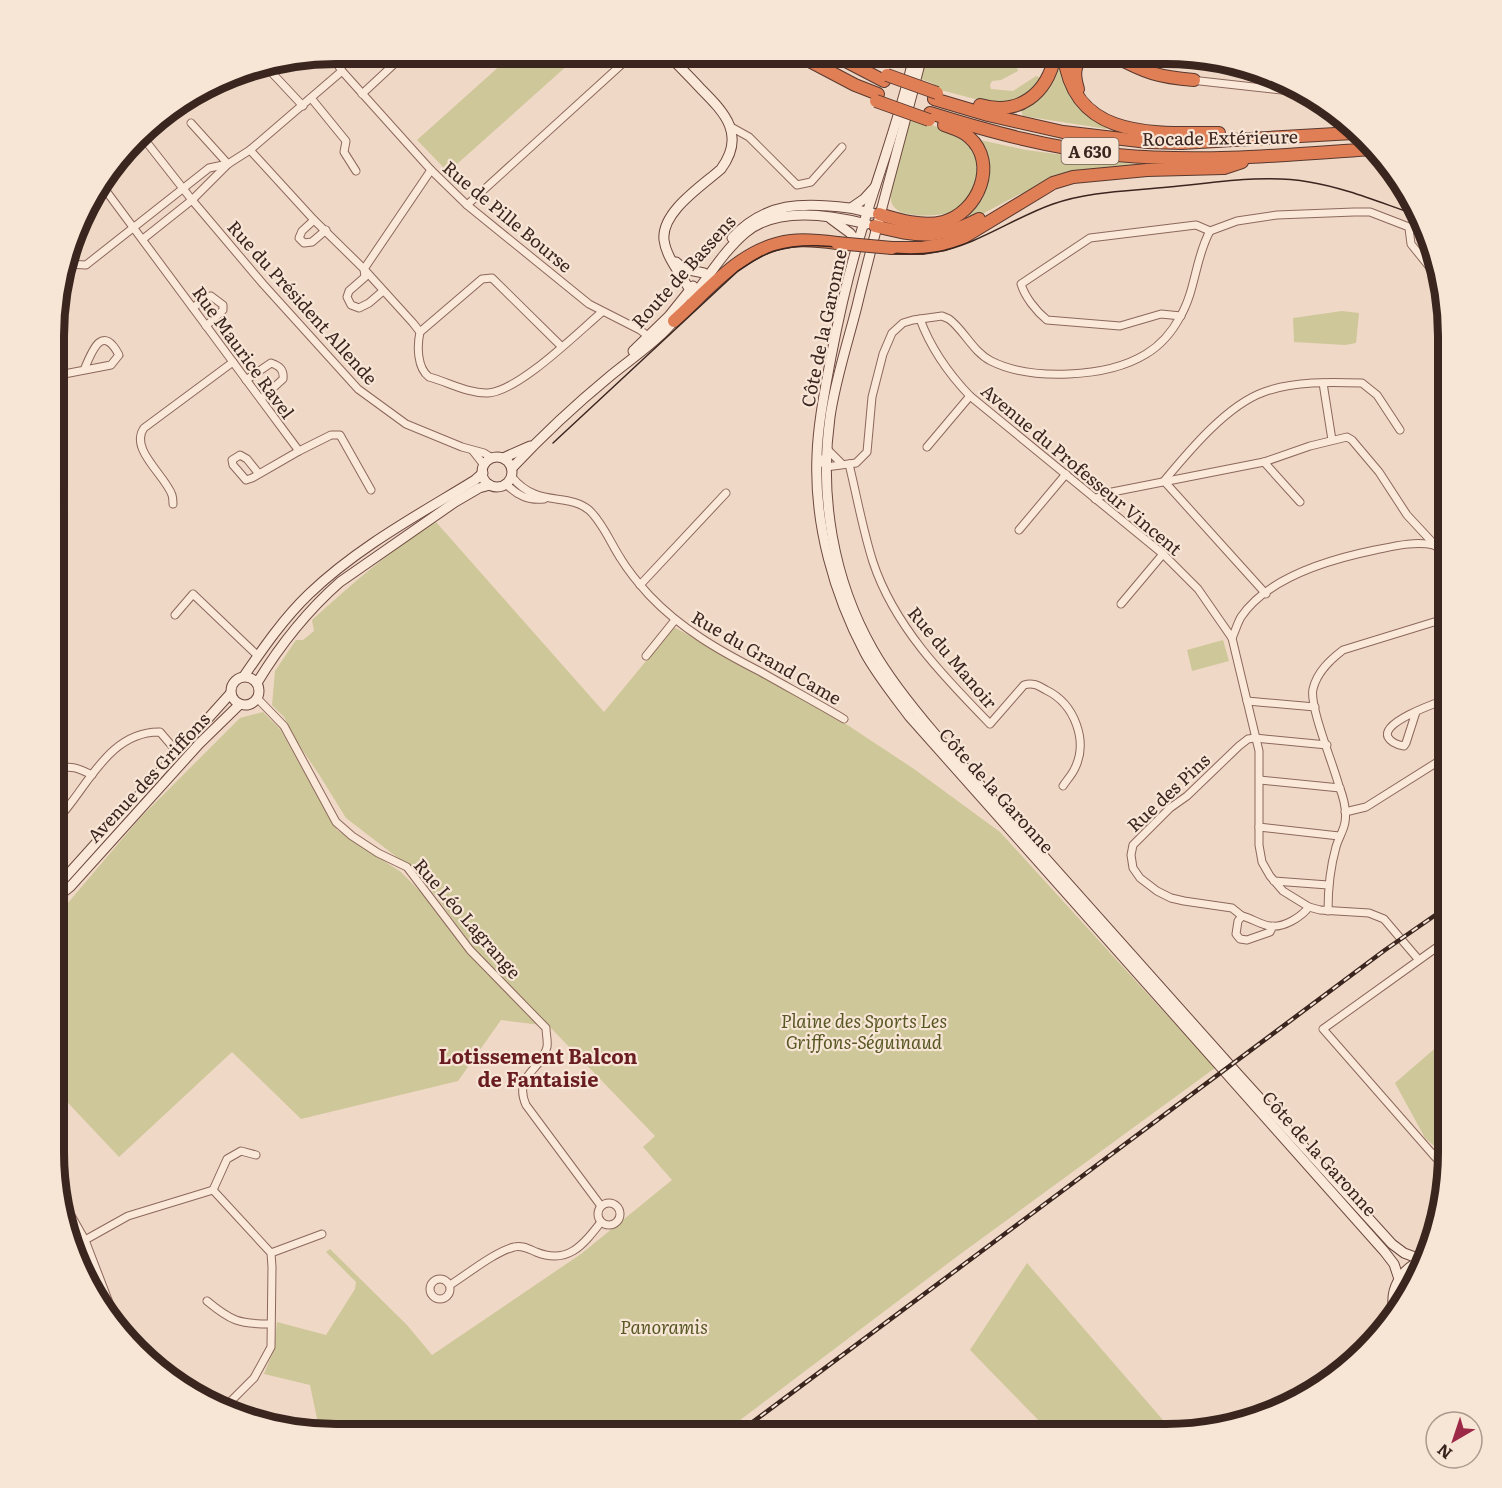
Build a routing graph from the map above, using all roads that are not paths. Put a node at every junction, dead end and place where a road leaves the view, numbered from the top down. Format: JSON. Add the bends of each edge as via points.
{"nodes":[{"id":1,"x":337,"y":64,"type":"edge"},
{"id":2,"x":394,"y":64,"type":"edge"},
{"id":3,"x":622,"y":64,"type":"edge"},
{"id":4,"x":677,"y":64,"type":"edge"},
{"id":5,"x":815,"y":64,"type":"edge"},
{"id":6,"x":851,"y":64,"type":"edge"},
{"id":7,"x":912,"y":64,"type":"edge"},
{"id":8,"x":919,"y":64,"type":"edge"},
{"id":9,"x":1052,"y":64,"type":"edge"},
{"id":10,"x":1065,"y":64,"type":"edge"},
{"id":11,"x":1077,"y":64,"type":"edge"},
{"id":12,"x":1128,"y":64,"type":"edge"},
{"id":13,"x":1138,"y":64,"type":"edge"},
{"id":14,"x":342,"y":71,"type":"junction"},
{"id":15,"x":273,"y":72,"type":"edge"},
{"id":16,"x":1194,"y":80,"type":"junction"},
{"id":17,"x":1280,"y":90,"type":"edge"},
{"id":18,"x":362,"y":94,"type":"junction"},
{"id":19,"x":935,"y":96,"type":"junction"},
{"id":20,"x":311,"y":98,"type":"junction"},
{"id":21,"x":1082,"y":102,"type":"junction"},
{"id":22,"x":303,"y":106,"type":"junction"},
{"id":23,"x":929,"y":116,"type":"junction"},
{"id":24,"x":191,"y":123,"type":"dead end"},
{"id":25,"x":731,"y":128,"type":"junction"},
{"id":26,"x":1345,"y":132,"type":"edge"},
{"id":27,"x":1345,"y":132,"type":"edge"},
{"id":28,"x":146,"y":142,"type":"edge"},
{"id":29,"x":842,"y":147,"type":"dead end"},
{"id":30,"x":250,"y":150,"type":"junction"},
{"id":31,"x":1363,"y":150,"type":"edge"},
{"id":32,"x":1254,"y":157,"type":"junction"},
{"id":33,"x":228,"y":164,"type":"junction"},
{"id":34,"x":356,"y":171,"type":"dead end"},
{"id":35,"x":431,"y":171,"type":"junction"},
{"id":36,"x":1053,"y":183,"type":"junction"},
{"id":37,"x":183,"y":188,"type":"junction"},
{"id":38,"x":876,"y":188,"type":"junction"},
{"id":39,"x":106,"y":191,"type":"edge"},
{"id":40,"x":192,"y":200,"type":"junction"},
{"id":41,"x":467,"y":205,"type":"junction"},
{"id":42,"x":851,"y":208,"type":"junction"},
{"id":43,"x":829,"y":217,"type":"junction"},
{"id":44,"x":871,"y":219,"type":"junction"},
{"id":45,"x":314,"y":220,"type":"junction"},
{"id":46,"x":134,"y":228,"type":"junction"},
{"id":47,"x":1409,"y":228,"type":"junction"},
{"id":48,"x":326,"y":230,"type":"junction"},
{"id":49,"x":1416,"y":230,"type":"edge"},
{"id":50,"x":895,"y":231,"type":"junction"},
{"id":51,"x":1210,"y":231,"type":"junction"},
{"id":52,"x":143,"y":239,"type":"junction"},
{"id":53,"x":858,"y":243,"type":"junction"},
{"id":54,"x":670,"y":256,"type":"junction"},
{"id":55,"x":869,"y":256,"type":"junction"},
{"id":56,"x":74,"y":264,"type":"edge"},
{"id":57,"x":1428,"y":265,"type":"edge"},
{"id":58,"x":364,"y":269,"type":"junction"},
{"id":59,"x":704,"y":273,"type":"junction"},
{"id":60,"x":690,"y":290,"type":"junction"},
{"id":61,"x":383,"y":291,"type":"junction"},
{"id":62,"x":193,"y":308,"type":"junction"},
{"id":63,"x":602,"y":312,"type":"junction"},
{"id":64,"x":1181,"y":316,"type":"junction"},
{"id":65,"x":920,"y":319,"type":"junction"},
{"id":66,"x":674,"y":321,"type":"junction"},
{"id":67,"x":206,"y":326,"type":"junction"},
{"id":68,"x":420,"y":332,"type":"junction"},
{"id":69,"x":648,"y":336,"type":"junction"},
{"id":70,"x":561,"y":346,"type":"junction"},
{"id":71,"x":233,"y":362,"type":"junction"},
{"id":72,"x":84,"y":370,"type":"junction"},
{"id":73,"x":64,"y":374,"type":"edge"},
{"id":74,"x":607,"y":379,"type":"junction"},
{"id":75,"x":246,"y":380,"type":"junction"},
{"id":76,"x":1323,"y":383,"type":"junction"},
{"id":77,"x":970,"y":396,"type":"junction"},
{"id":78,"x":261,"y":399,"type":"junction"},
{"id":79,"x":1400,"y":429,"type":"dead end"},
{"id":80,"x":1332,"y":440,"type":"junction"},
{"id":81,"x":532,"y":446,"type":"junction"},
{"id":82,"x":927,"y":447,"type":"dead end"},
{"id":83,"x":828,"y":450,"type":"junction"},
{"id":84,"x":299,"y":451,"type":"junction"},
{"id":85,"x":473,"y":451,"type":"junction"},
{"id":86,"x":817,"y":455,"type":"junction"},
{"id":87,"x":497,"y":458,"type":"junction"},
{"id":88,"x":1264,"y":462,"type":"junction"},
{"id":89,"x":846,"y":464,"type":"junction"},
{"id":90,"x":826,"y":467,"type":"junction"},
{"id":91,"x":483,"y":469,"type":"junction"},
{"id":92,"x":259,"y":474,"type":"dead end"},
{"id":93,"x":1066,"y":474,"type":"junction"},
{"id":94,"x":510,"y":476,"type":"junction"},
{"id":95,"x":1164,"y":481,"type":"junction"},
{"id":96,"x":490,"y":485,"type":"junction"},
{"id":97,"x":371,"y":490,"type":"dead end"},
{"id":98,"x":726,"y":493,"type":"dead end"},
{"id":99,"x":1095,"y":499,"type":"junction"},
{"id":100,"x":1300,"y":502,"type":"dead end"},
{"id":101,"x":173,"y":504,"type":"dead end"},
{"id":102,"x":1019,"y":530,"type":"dead end"},
{"id":103,"x":1438,"y":540,"type":"edge"},
{"id":104,"x":1434,"y":545,"type":"junction"},
{"id":105,"x":1438,"y":549,"type":"edge"},
{"id":106,"x":1163,"y":554,"type":"junction"},
{"id":107,"x":640,"y":585,"type":"junction"},
{"id":108,"x":1266,"y":594,"type":"junction"},
{"id":109,"x":1121,"y":604,"type":"dead end"},
{"id":110,"x":175,"y":615,"type":"dead end"},
{"id":111,"x":675,"y":620,"type":"junction"},
{"id":112,"x":1438,"y":621,"type":"edge"},
{"id":113,"x":1232,"y":638,"type":"junction"},
{"id":114,"x":258,"y":656,"type":"junction"},
{"id":115,"x":646,"y":656,"type":"dead end"},
{"id":116,"x":244,"y":676,"type":"junction"},
{"id":117,"x":257,"y":683,"type":"junction"},
{"id":118,"x":230,"y":694,"type":"junction"},
{"id":119,"x":257,"y":698,"type":"junction"},
{"id":120,"x":1247,"y":701,"type":"junction"},
{"id":121,"x":1438,"y":703,"type":"edge"},
{"id":122,"x":240,"y":704,"type":"junction"},
{"id":123,"x":1315,"y":707,"type":"junction"},
{"id":124,"x":1416,"y":712,"type":"junction"},
{"id":125,"x":844,"y":719,"type":"dead end"},
{"id":126,"x":202,"y":726,"type":"junction"},
{"id":127,"x":210,"y":734,"type":"junction"},
{"id":128,"x":1255,"y":738,"type":"junction"},
{"id":129,"x":1327,"y":745,"type":"junction"},
{"id":130,"x":178,"y":753,"type":"junction"},
{"id":131,"x":1438,"y":761,"type":"edge"},
{"id":132,"x":64,"y":767,"type":"edge"},
{"id":133,"x":92,"y":775,"type":"junction"},
{"id":134,"x":1260,"y":780,"type":"junction"},
{"id":135,"x":1063,"y":786,"type":"dead end"},
{"id":136,"x":1340,"y":788,"type":"junction"},
{"id":137,"x":64,"y":811,"type":"edge"},
{"id":138,"x":1345,"y":812,"type":"junction"},
{"id":139,"x":1259,"y":827,"type":"junction"},
{"id":140,"x":1339,"y":836,"type":"junction"},
{"id":141,"x":64,"y":880,"type":"edge"},
{"id":142,"x":1274,"y":881,"type":"junction"},
{"id":143,"x":1328,"y":885,"type":"junction"},
{"id":144,"x":64,"y":892,"type":"edge"},
{"id":145,"x":1309,"y":907,"type":"junction"},
{"id":146,"x":1328,"y":911,"type":"junction"},
{"id":147,"x":1242,"y":916,"type":"junction"},
{"id":148,"x":1273,"y":926,"type":"junction"},
{"id":149,"x":1438,"y":946,"type":"edge"},
{"id":150,"x":1418,"y":959,"type":"junction"},
{"id":151,"x":256,"y":1155,"type":"dead end"},
{"id":152,"x":1436,"y":1158,"type":"dead end"},
{"id":153,"x":213,"y":1190,"type":"junction"},
{"id":154,"x":601,"y":1206,"type":"junction"},
{"id":155,"x":73,"y":1218,"type":"edge"},
{"id":156,"x":601,"y":1222,"type":"junction"},
{"id":157,"x":322,"y":1234,"type":"dead end"},
{"id":158,"x":86,"y":1240,"type":"junction"},
{"id":159,"x":271,"y":1253,"type":"junction"},
{"id":160,"x":1416,"y":1258,"type":"edge"},
{"id":161,"x":1412,"y":1265,"type":"edge"},
{"id":162,"x":1399,"y":1279,"type":"junction"},
{"id":163,"x":450,"y":1285,"type":"dead end"},
{"id":164,"x":207,"y":1300,"type":"dead end"},
{"id":165,"x":1394,"y":1300,"type":"edge"},
{"id":166,"x":109,"y":1301,"type":"edge"},
{"id":167,"x":270,"y":1324,"type":"junction"},
{"id":168,"x":230,"y":1402,"type":"edge"}],
"edges":[{"from":1,"to":14,"type":"street","name":"Rue de Pille Bourse"},
{"from":2,"to":18,"type":"street"},
{"from":3,"to":41,"type":"street"},
{"from":4,"to":25,"type":"main road","via":[[723,111]]},
{"from":5,"to":23,"type":"highway","name":"Rocade Extérieure","number":"A 630","via":[[877,97]]},
{"from":6,"to":19,"type":"highway","bridge":true},
{"from":7,"to":38,"type":"main road"},
{"from":8,"to":44,"type":"main road"},
{"from":9,"to":19,"type":"highway","via":[[1039,91],[1008,108]]},
{"from":10,"to":21,"type":"highway","via":[[1071,87]]},
{"from":11,"to":21,"type":"highway"},
{"from":12,"to":16,"type":"highway","via":[[1164,78]]},
{"from":13,"to":16,"type":"street"},
{"from":14,"to":18,"type":"street","name":"Rue de Pille Bourse"},
{"from":14,"to":20,"type":"street"},
{"from":15,"to":22,"type":"street"},
{"from":16,"to":17,"type":"street"},
{"from":18,"to":35,"type":"street","name":"Rue de Pille Bourse"},
{"from":19,"to":26,"type":"highway","number":"A 630","via":[[988,115],[1063,132],[1148,142]]},
{"from":20,"to":22,"type":"street"},
{"from":20,"to":34,"type":"street","via":[[346,141],[345,152]]},
{"from":21,"to":27,"type":"highway","via":[[1108,123],[1148,131]]},
{"from":22,"to":30,"type":"street"},
{"from":23,"to":32,"type":"highway","name":"Rocade Extérieure","number":"A 630","via":[[1088,151],[1145,157]]},
{"from":23,"to":44,"type":"highway","via":[[961,131],[978,148],[983,168],[975,200],[964,212],[942,222]]},
{"from":24,"to":33,"type":"street"},
{"from":25,"to":29,"type":"street","via":[[749,137],[802,186],[811,183]]},
{"from":25,"to":54,"type":"main road","via":[[733,144],[726,162],[675,210],[664,226]]},
{"from":28,"to":37,"type":"street","name":"Rue du Président Allende"},
{"from":30,"to":33,"type":"street"},
{"from":30,"to":45,"type":"street"},
{"from":31,"to":32,"type":"highway","name":"Rocade Extérieure","number":"A 630"},
{"from":32,"to":36,"type":"highway","via":[[1224,168],[1113,173]]},
{"from":33,"to":37,"type":"street","via":[[209,168]]},
{"from":33,"to":40,"type":"street"},
{"from":35,"to":41,"type":"street","name":"Rue de Pille Bourse"},
{"from":35,"to":58,"type":"street"},
{"from":36,"to":50,"type":"highway","via":[[945,234]]},
{"from":36,"to":66,"type":"highway","bridge":true,"via":[[964,237],[945,244],[892,248],[792,241],[758,250],[730,269]]},
{"from":37,"to":40,"type":"street","name":"Rue du Président Allende"},
{"from":37,"to":46,"type":"street"},
{"from":38,"to":42,"type":"main road"},
{"from":38,"to":44,"type":"main road"},
{"from":39,"to":46,"type":"street","name":"Rue Maurice Ravel"},
{"from":40,"to":52,"type":"street"},
{"from":40,"to":85,"type":"street","name":"Rue du Président Allende","via":[[358,389],[406,424]]},
{"from":41,"to":63,"type":"street","name":"Rue de Pille Bourse"},
{"from":42,"to":44,"type":"main road","name":"Route de Bassens"},
{"from":42,"to":59,"type":"main road","name":"Route de Bassens","via":[[813,205],[772,210],[742,226]]},
{"from":43,"to":44,"type":"main road"},
{"from":43,"to":53,"type":"main road"},
{"from":43,"to":66,"type":"main road","via":[[791,215],[764,221],[747,231]]},
{"from":44,"to":50,"type":"highway"},
{"from":44,"to":53,"type":"main road","name":"Côte de la Garonne"},
{"from":44,"to":55,"type":"main road","name":"Côte de la Garonne"},
{"from":45,"to":48,"type":"street"},
{"from":45,"to":48,"type":"street","via":[[302,231],[299,238],[304,243],[312,242]]},
{"from":46,"to":52,"type":"street","name":"Rue Maurice Ravel"},
{"from":46,"to":56,"type":"street","via":[[86,265]]},
{"from":47,"to":49,"type":"street"},
{"from":47,"to":51,"type":"street","via":[[1370,212],[1335,212],[1237,220]]},
{"from":47,"to":57,"type":"street","via":[[1411,244]]},
{"from":48,"to":58,"type":"street"},
{"from":50,"to":55,"type":"highway"},
{"from":51,"to":64,"type":"street"},
{"from":51,"to":64,"type":"street","via":[[1196,225],[1090,238],[1021,284],[1047,320],[1120,326],[1161,314]]},
{"from":52,"to":62,"type":"street","name":"Rue Maurice Ravel"},
{"from":53,"to":86,"type":"main road","name":"Côte de la Garonne","via":[[820,414]]},
{"from":54,"to":59,"type":"main road","via":[[684,269]]},
{"from":54,"to":60,"type":"main road"},
{"from":55,"to":83,"type":"main road","name":"Côte de la Garonne","via":[[830,416]]},
{"from":58,"to":61,"type":"street"},
{"from":58,"to":61,"type":"street","via":[[365,277],[349,291],[351,305],[359,308]]},
{"from":59,"to":60,"type":"main road","name":"Route de Bassens"},
{"from":60,"to":69,"type":"main road","name":"Route de Bassens"},
{"from":61,"to":68,"type":"street"},
{"from":62,"to":67,"type":"street","name":"Rue Maurice Ravel"},
{"from":62,"to":67,"type":"street","via":[[212,296],[223,305],[223,310]]},
{"from":63,"to":69,"type":"street","name":"Rue de Pille Bourse"},
{"from":63,"to":70,"type":"street"},
{"from":64,"to":65,"type":"street","via":[[1158,346],[1131,362],[1104,370],[1046,373],[1010,369],[987,359],[942,316]]},
{"from":65,"to":77,"type":"street","name":"Avenue du Professeur Vincent","via":[[937,356]]},
{"from":65,"to":89,"type":"street","via":[[903,323],[892,333],[872,397],[867,452],[861,459]]},
{"from":66,"to":74,"type":"main road"},
{"from":67,"to":71,"type":"street","name":"Rue Maurice Ravel"},
{"from":68,"to":70,"type":"street","via":[[482,279],[492,278]]},
{"from":68,"to":70,"type":"street","via":[[423,373],[476,392],[505,388]]},
{"from":69,"to":74,"type":"main road","name":"Route de Bassens"},
{"from":71,"to":75,"type":"street","name":"Rue Maurice Ravel"},
{"from":71,"to":101,"type":"street","via":[[140,433],[141,445],[172,494]]},
{"from":72,"to":72,"type":"street","via":[[111,365],[118,355],[112,343],[103,340],[96,345]]},
{"from":72,"to":73,"type":"street"},
{"from":74,"to":81,"type":"main road"},
{"from":75,"to":78,"type":"street","name":"Rue Maurice Ravel"},
{"from":75,"to":78,"type":"street","via":[[271,363],[279,366],[283,379]]},
{"from":76,"to":79,"type":"street","via":[[1362,383],[1377,395]]},
{"from":76,"to":80,"type":"street"},
{"from":76,"to":95,"type":"street","via":[[1263,392],[1239,405]]},
{"from":77,"to":82,"type":"street"},
{"from":77,"to":93,"type":"street","name":"Avenue du Professeur Vincent"},
{"from":78,"to":84,"type":"street","name":"Rue Maurice Ravel"},
{"from":80,"to":88,"type":"street"},
{"from":80,"to":104,"type":"street","via":[[1347,436],[1352,440],[1407,516]]},
{"from":81,"to":87,"type":"main road"},
{"from":81,"to":94,"type":"main road"},
{"from":83,"to":89,"type":"street"},
{"from":83,"to":90,"type":"main road","name":"Côte de la Garonne"},
{"from":84,"to":92,"type":"street"},
{"from":84,"to":97,"type":"street","via":[[331,435],[340,435]]},
{"from":85,"to":87,"type":"street","name":"Rue du Président Allende"},
{"from":85,"to":91,"type":"street","name":"Rue du Président Allende"},
{"from":86,"to":90,"type":"street"},
{"from":86,"to":162,"type":"main road","name":"Côte de la Garonne","via":[[820,511],[836,584],[866,654],[886,686],[1384,1251]]},
{"from":87,"to":91,"type":"main road"},
{"from":87,"to":94,"type":"main road"},
{"from":88,"to":95,"type":"street"},
{"from":88,"to":100,"type":"street"},
{"from":89,"to":90,"type":"street"},
{"from":89,"to":135,"type":"street","name":"Rue du Manoir","via":[[873,563],[898,617],[973,707],[990,724],[1030,683],[1052,692],[1069,708],[1079,729],[1080,744],[1075,769]]},
{"from":90,"to":160,"type":"main road","name":"Côte de la Garonne","via":[[828,510],[844,581],[872,649],[892,681],[950,751],[1392,1244]]},
{"from":91,"to":96,"type":"main road"},
{"from":91,"to":114,"type":"main road","via":[[475,480],[379,539],[326,578]]},
{"from":93,"to":99,"type":"street","name":"Avenue du Professeur Vincent"},
{"from":93,"to":102,"type":"street"},
{"from":94,"to":96,"type":"main road","via":[[498,487]]},
{"from":94,"to":107,"type":"street","name":"Rue du Grand Came","via":[[516,493],[529,499],[580,504],[591,512]]},
{"from":95,"to":99,"type":"street","via":[[1107,492]]},
{"from":95,"to":108,"type":"street"},
{"from":96,"to":117,"type":"main road","via":[[455,502],[340,582],[291,632]]},
{"from":98,"to":107,"type":"street"},
{"from":99,"to":106,"type":"street","name":"Avenue du Professeur Vincent"},
{"from":103,"to":104,"type":"street"},
{"from":104,"to":105,"type":"street"},
{"from":104,"to":108,"type":"street","via":[[1405,544],[1342,557],[1293,576]]},
{"from":106,"to":109,"type":"street"},
{"from":106,"to":113,"type":"street","name":"Avenue du Professeur Vincent","via":[[1198,589]]},
{"from":107,"to":111,"type":"street","name":"Rue du Grand Came"},
{"from":108,"to":113,"type":"street","via":[[1242,617]]},
{"from":110,"to":114,"type":"street","via":[[193,594]]},
{"from":111,"to":115,"type":"street"},
{"from":111,"to":125,"type":"street","name":"Rue du Grand Came","via":[[731,657]]},
{"from":112,"to":123,"type":"street","via":[[1343,650],[1318,674],[1312,691]]},
{"from":113,"to":120,"type":"street"},
{"from":114,"to":116,"type":"main road"},
{"from":116,"to":117,"type":"main road"},
{"from":116,"to":118,"type":"main road","via":[[233,682]]},
{"from":117,"to":119,"type":"main road"},
{"from":118,"to":122,"type":"main road"},
{"from":118,"to":126,"type":"main road","name":"Avenue des Griffons"},
{"from":119,"to":122,"type":"main road"},
{"from":119,"to":154,"type":"street","name":"Rue Léo Lagrange","via":[[284,726],[336,822],[378,853],[407,867],[470,950],[546,1028],[548,1044],[544,1055],[523,1082],[521,1094]]},
{"from":120,"to":123,"type":"street"},
{"from":120,"to":128,"type":"street"},
{"from":121,"to":124,"type":"street"},
{"from":122,"to":127,"type":"main road","name":"Avenue des Griffons"},
{"from":123,"to":129,"type":"street"},
{"from":124,"to":124,"type":"street","via":[[1404,746],[1392,742],[1387,732],[1390,726]]},
{"from":126,"to":127,"type":"main road"},
{"from":126,"to":130,"type":"main road","name":"Avenue des Griffons"},
{"from":127,"to":144,"type":"main road","name":"Avenue des Griffons"},
{"from":128,"to":129,"type":"street"},
{"from":128,"to":134,"type":"street"},
{"from":128,"to":147,"type":"street","name":"Rue des Pins","via":[[1239,746],[1170,808],[1133,845],[1131,855],[1140,878],[1157,891],[1184,902],[1232,908]]},
{"from":129,"to":136,"type":"street"},
{"from":130,"to":133,"type":"street","via":[[160,732],[150,731],[120,745]]},
{"from":130,"to":141,"type":"main road","name":"Avenue des Griffons"},
{"from":131,"to":138,"type":"street","via":[[1366,807]]},
{"from":132,"to":133,"type":"street","via":[[75,767]]},
{"from":133,"to":137,"type":"street"},
{"from":134,"to":136,"type":"street"},
{"from":134,"to":139,"type":"street"},
{"from":136,"to":138,"type":"street"},
{"from":138,"to":140,"type":"street"},
{"from":139,"to":140,"type":"street"},
{"from":139,"to":142,"type":"street","via":[[1262,862]]},
{"from":140,"to":143,"type":"street"},
{"from":142,"to":143,"type":"street"},
{"from":142,"to":145,"type":"street"},
{"from":143,"to":146,"type":"street"},
{"from":145,"to":146,"type":"street"},
{"from":145,"to":148,"type":"street","via":[[1291,921]]},
{"from":146,"to":150,"type":"street","via":[[1369,913],[1384,919]]},
{"from":147,"to":148,"type":"street","name":"Rue des Pins"},
{"from":147,"to":148,"type":"street","via":[[1236,931],[1240,939],[1264,935]]},
{"from":149,"to":150,"type":"street"},
{"from":150,"to":152,"type":"street","via":[[1323,1029]]},
{"from":151,"to":153,"type":"street","via":[[241,1151],[227,1159]]},
{"from":153,"to":158,"type":"street","via":[[128,1216]]},
{"from":153,"to":159,"type":"street"},
{"from":154,"to":156,"type":"street"},
{"from":154,"to":156,"type":"street","via":[[611,1203],[620,1214],[611,1225]]},
{"from":155,"to":158,"type":"street"},
{"from":156,"to":163,"type":"street","via":[[582,1245],[563,1256],[516,1246]]},
{"from":157,"to":159,"type":"street"},
{"from":158,"to":166,"type":"street"},
{"from":159,"to":167,"type":"street"},
{"from":161,"to":162,"type":"main road"},
{"from":162,"to":165,"type":"main road"},
{"from":164,"to":167,"type":"street","via":[[244,1324]]},
{"from":167,"to":168,"type":"street","via":[[271,1347],[254,1378]]}]}
